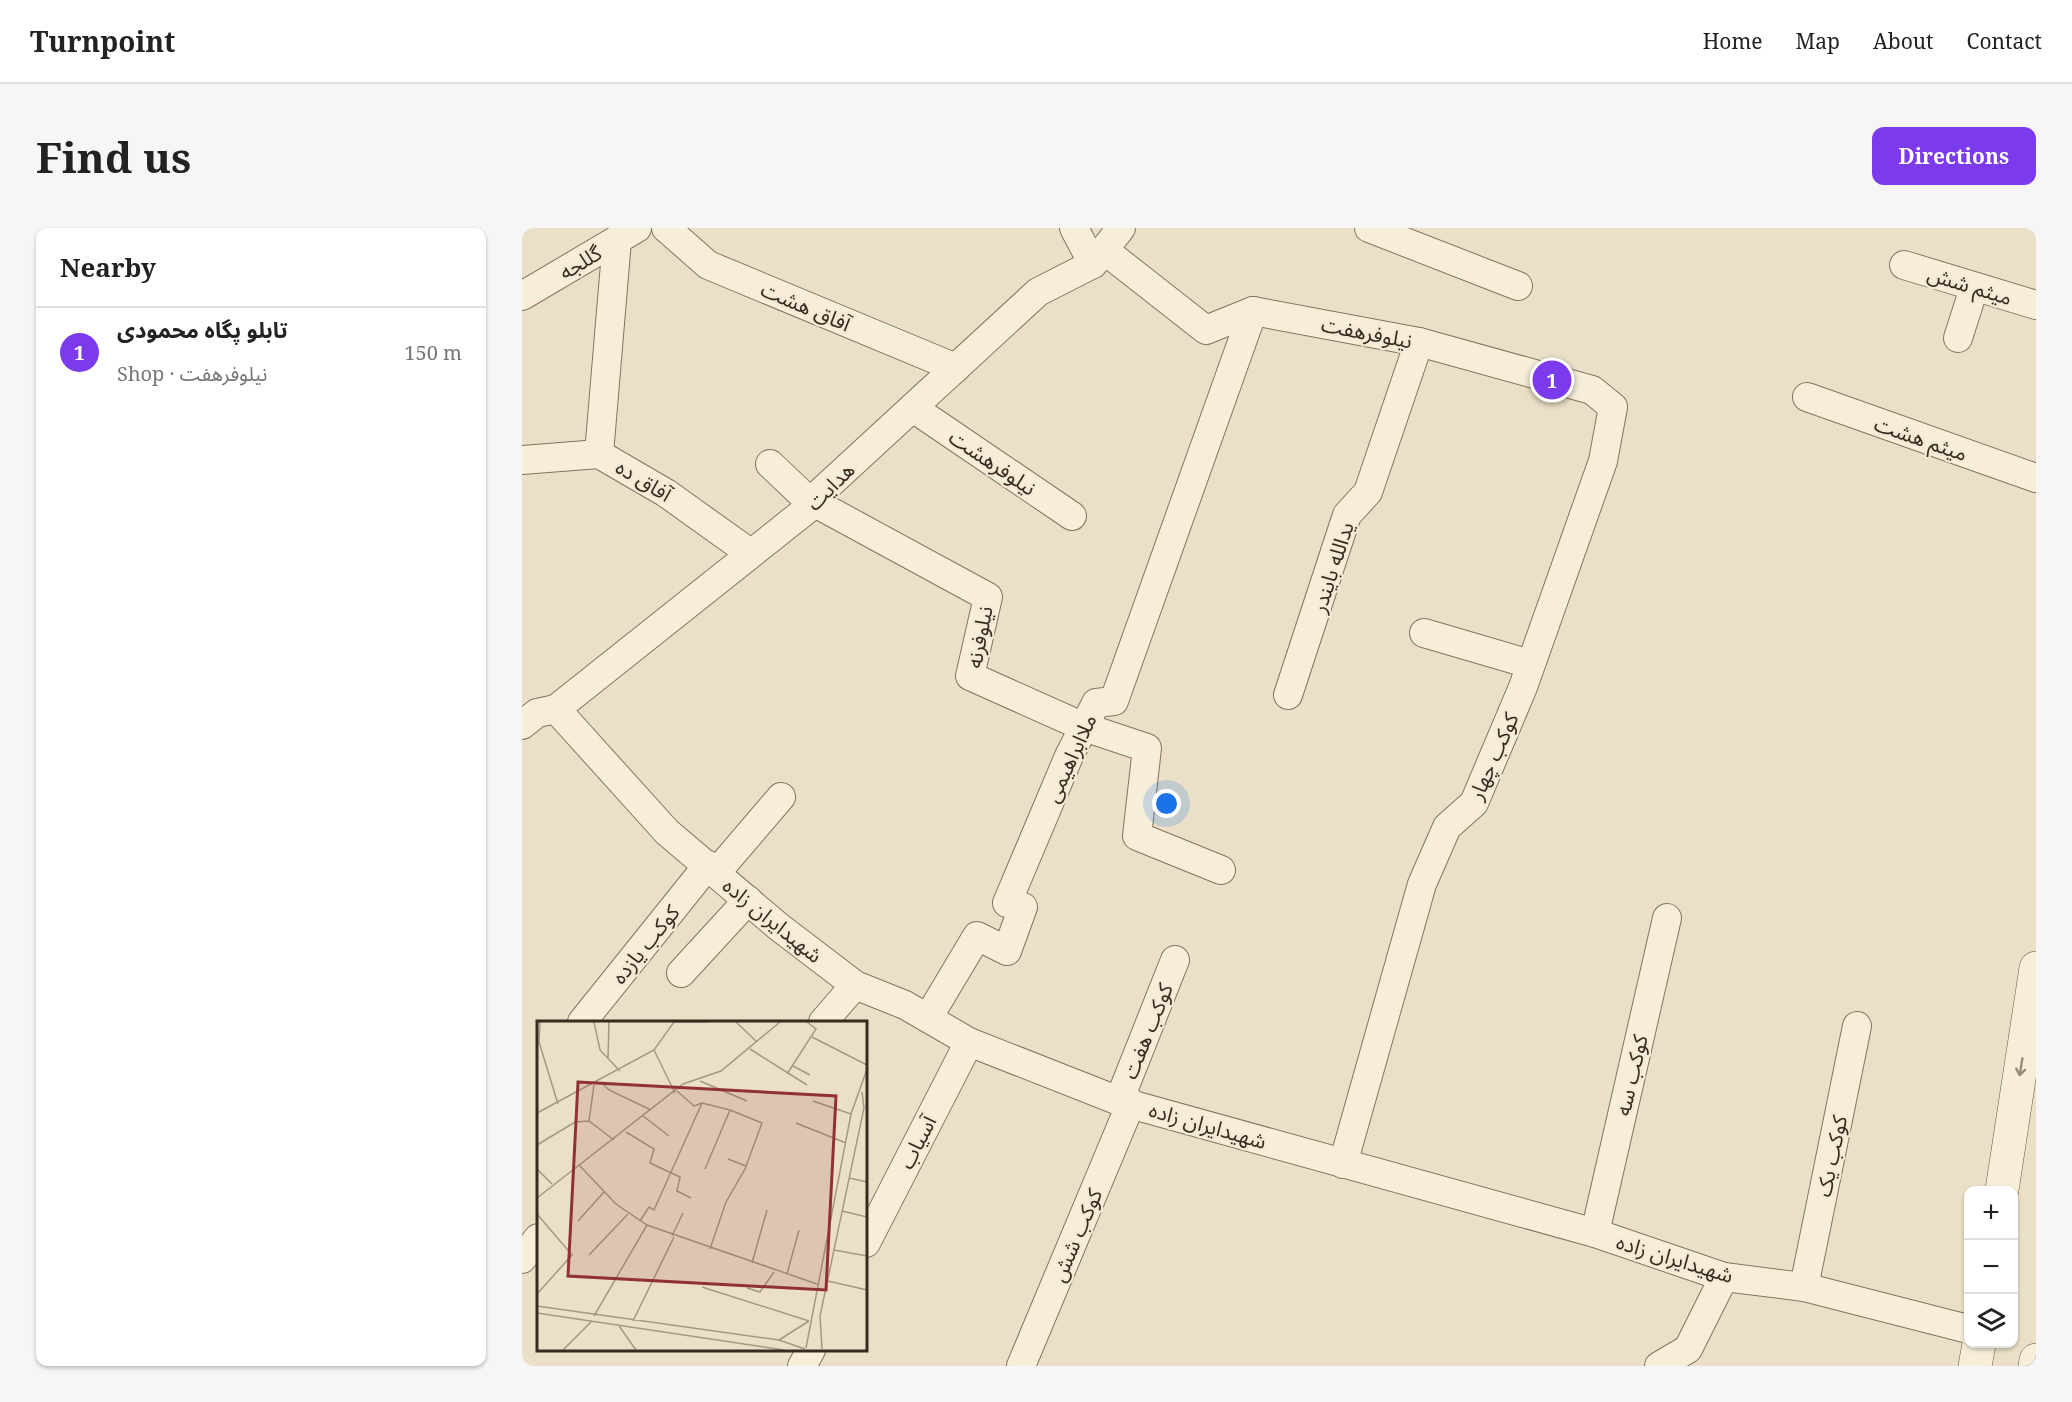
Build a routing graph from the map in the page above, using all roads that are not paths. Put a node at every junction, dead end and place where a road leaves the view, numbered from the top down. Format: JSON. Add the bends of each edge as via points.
{"nodes":[{"id":1,"x":666,"y":228,"type":"edge"},
{"id":2,"x":1074,"y":228,"type":"edge"},
{"id":3,"x":1369,"y":228,"type":"edge"},
{"id":4,"x":627,"y":234,"type":"edge"},
{"id":5,"x":1106,"y":247,"type":"edge"},
{"id":6,"x":1904,"y":265,"type":"dead end"},
{"id":7,"x":1518,"y":286,"type":"dead end"},
{"id":8,"x":1974,"y":288,"type":"junction"},
{"id":9,"x":522,"y":297,"type":"edge"},
{"id":10,"x":2036,"y":305,"type":"edge"},
{"id":11,"x":1254,"y":311,"type":"junction"},
{"id":12,"x":1958,"y":338,"type":"dead end"},
{"id":13,"x":1419,"y":342,"type":"junction"},
{"id":14,"x":956,"y":368,"type":"junction"},
{"id":15,"x":1807,"y":397,"type":"dead end"},
{"id":16,"x":913,"y":408,"type":"junction"},
{"id":17,"x":1608,"y":445,"type":"joint"},
{"id":18,"x":599,"y":454,"type":"junction"},
{"id":19,"x":522,"y":460,"type":"edge"},
{"id":20,"x":770,"y":464,"type":"dead end"},
{"id":21,"x":2036,"y":478,"type":"edge"},
{"id":22,"x":813,"y":503,"type":"junction"},
{"id":23,"x":1072,"y":516,"type":"dead end"},
{"id":24,"x":750,"y":553,"type":"junction"},
{"id":25,"x":1424,"y":633,"type":"dead end"},
{"id":26,"x":1530,"y":664,"type":"junction"},
{"id":27,"x":1288,"y":695,"type":"dead end"},
{"id":28,"x":556,"y":709,"type":"junction"},
{"id":29,"x":522,"y":725,"type":"edge"},
{"id":30,"x":1084,"y":727,"type":"junction"},
{"id":31,"x":781,"y":797,"type":"dead end"},
{"id":32,"x":712,"y":869,"type":"junction"},
{"id":33,"x":1221,"y":870,"type":"dead end"},
{"id":34,"x":748,"y":900,"type":"junction"},
{"id":35,"x":1667,"y":918,"type":"dead end"},
{"id":36,"x":1175,"y":960,"type":"dead end"},
{"id":37,"x":2036,"y":968,"type":"edge"},
{"id":38,"x":681,"y":973,"type":"dead end"},
{"id":39,"x":855,"y":985,"type":"junction"},
{"id":40,"x":928,"y":1018,"type":"junction"},
{"id":41,"x":584,"y":1021,"type":"edge"},
{"id":42,"x":825,"y":1021,"type":"edge"},
{"id":43,"x":1857,"y":1026,"type":"dead end"},
{"id":44,"x":969,"y":1042,"type":"junction"},
{"id":45,"x":1125,"y":1102,"type":"junction"},
{"id":46,"x":1343,"y":1164,"type":"junction"},
{"id":47,"x":2003,"y":1186,"type":"edge"},
{"id":48,"x":522,"y":1220,"type":"edge"},
{"id":49,"x":1595,"y":1233,"type":"junction"},
{"id":50,"x":537,"y":1237,"type":"edge"},
{"id":51,"x":537,"y":1239,"type":"edge"},
{"id":52,"x":867,"y":1241,"type":"edge"},
{"id":53,"x":522,"y":1259,"type":"edge"},
{"id":54,"x":1724,"y":1276,"type":"junction"},
{"id":55,"x":1804,"y":1287,"type":"junction"},
{"id":56,"x":1964,"y":1328,"type":"edge"},
{"id":57,"x":1978,"y":1348,"type":"edge"},
{"id":58,"x":810,"y":1351,"type":"edge"},
{"id":59,"x":2036,"y":1360,"type":"edge"},
{"id":60,"x":802,"y":1366,"type":"edge"},
{"id":61,"x":1021,"y":1366,"type":"edge"},
{"id":62,"x":1659,"y":1366,"type":"edge"},
{"id":63,"x":1975,"y":1366,"type":"edge"},
{"id":64,"x":2035,"y":1366,"type":"edge"}],
"edges":[{"from":1,"to":14,"type":"street","name":"آفاق هشت","via":[[708,265]]},
{"from":2,"to":5,"type":"street"},
{"from":3,"to":7,"type":"street"},
{"from":4,"to":9,"type":"street","name":"گللجه"},
{"from":4,"to":18,"type":"street"},
{"from":5,"to":11,"type":"street","via":[[1206,330]]},
{"from":5,"to":14,"type":"street","name":"هدایت","via":[[1038,292]]},
{"from":6,"to":8,"type":"street","name":"میثم شش"},
{"from":8,"to":10,"type":"street","name":"میثم شش"},
{"from":8,"to":12,"type":"street"},
{"from":11,"to":13,"type":"street","name":"نیلوفرهفت"},
{"from":11,"to":30,"type":"street","name":"ملاابراهیمی","via":[[1114,701],[1096,703]]},
{"from":13,"to":17,"type":"street","name":"نیلوفرهفت","via":[[1592,390],[1613,407]]},
{"from":13,"to":27,"type":"street","name":"یدالله بایندر","via":[[1368,492],[1347,515]]},
{"from":14,"to":16,"type":"street","name":"هدایت"},
{"from":15,"to":21,"type":"street","name":"میثم هشت"},
{"from":16,"to":22,"type":"street","name":"هدایت"},
{"from":16,"to":23,"type":"street","name":"نیلوفرهشت"},
{"from":17,"to":26,"type":"street","name":"کوکب چهار"},
{"from":18,"to":19,"type":"street","name":"آفاق ده"},
{"from":18,"to":24,"type":"street","name":"آفاق ده","via":[[666,493]]},
{"from":20,"to":22,"type":"street"},
{"from":22,"to":24,"type":"street","name":"هدایت"},
{"from":22,"to":30,"type":"street","name":"نیلوفرنه","via":[[987,597],[970,676]]},
{"from":24,"to":28,"type":"street","name":"هدایت"},
{"from":25,"to":26,"type":"street"},
{"from":26,"to":46,"type":"street","name":"کوکب چهار","via":[[1474,803],[1447,827],[1422,884]]},
{"from":28,"to":29,"type":"street","name":"هدایت","via":[[537,712]]},
{"from":28,"to":32,"type":"street","name":"شهیدایران زاده","via":[[667,832]]},
{"from":30,"to":33,"type":"street","via":[[1147,748],[1137,836]]},
{"from":30,"to":40,"type":"street","name":"ملاابراهیمی","via":[[1007,903],[1023,907],[1007,951],[977,936]]},
{"from":31,"to":32,"type":"street","name":"کوکب یازده"},
{"from":32,"to":34,"type":"street","name":"شهیدایران زاده"},
{"from":32,"to":41,"type":"street","name":"کوکب یازده"},
{"from":34,"to":38,"type":"street"},
{"from":34,"to":39,"type":"street","name":"شهیدایران زاده"},
{"from":35,"to":49,"type":"street","name":"کوکب سه"},
{"from":36,"to":45,"type":"street","name":"کوکب هفت"},
{"from":37,"to":47,"type":"main road","one_way":true},
{"from":39,"to":40,"type":"street","name":"شهیدایران زاده"},
{"from":39,"to":42,"type":"street"},
{"from":40,"to":44,"type":"street","name":"شهیدایران زاده"},
{"from":43,"to":55,"type":"street","name":"کوکب یک"},
{"from":44,"to":45,"type":"street","name":"شهیدایران زاده"},
{"from":44,"to":52,"type":"street","name":"آسیاب"},
{"from":45,"to":46,"type":"street","name":"شهیدایران زاده"},
{"from":45,"to":61,"type":"street","name":"کوکب شش"},
{"from":46,"to":49,"type":"street","name":"شهیدایران زاده"},
{"from":48,"to":50,"type":"street"},
{"from":49,"to":54,"type":"street","name":"شهیدایران زاده"},
{"from":51,"to":53,"type":"street"},
{"from":54,"to":55,"type":"street","name":"شهیدایران زاده"},
{"from":54,"to":62,"type":"street","via":[[1688,1349]]},
{"from":55,"to":56,"type":"street","name":"شهیدایران زاده"},
{"from":57,"to":63,"type":"main road"},
{"from":58,"to":60,"type":"street"},
{"from":59,"to":64,"type":"main road"}]}
